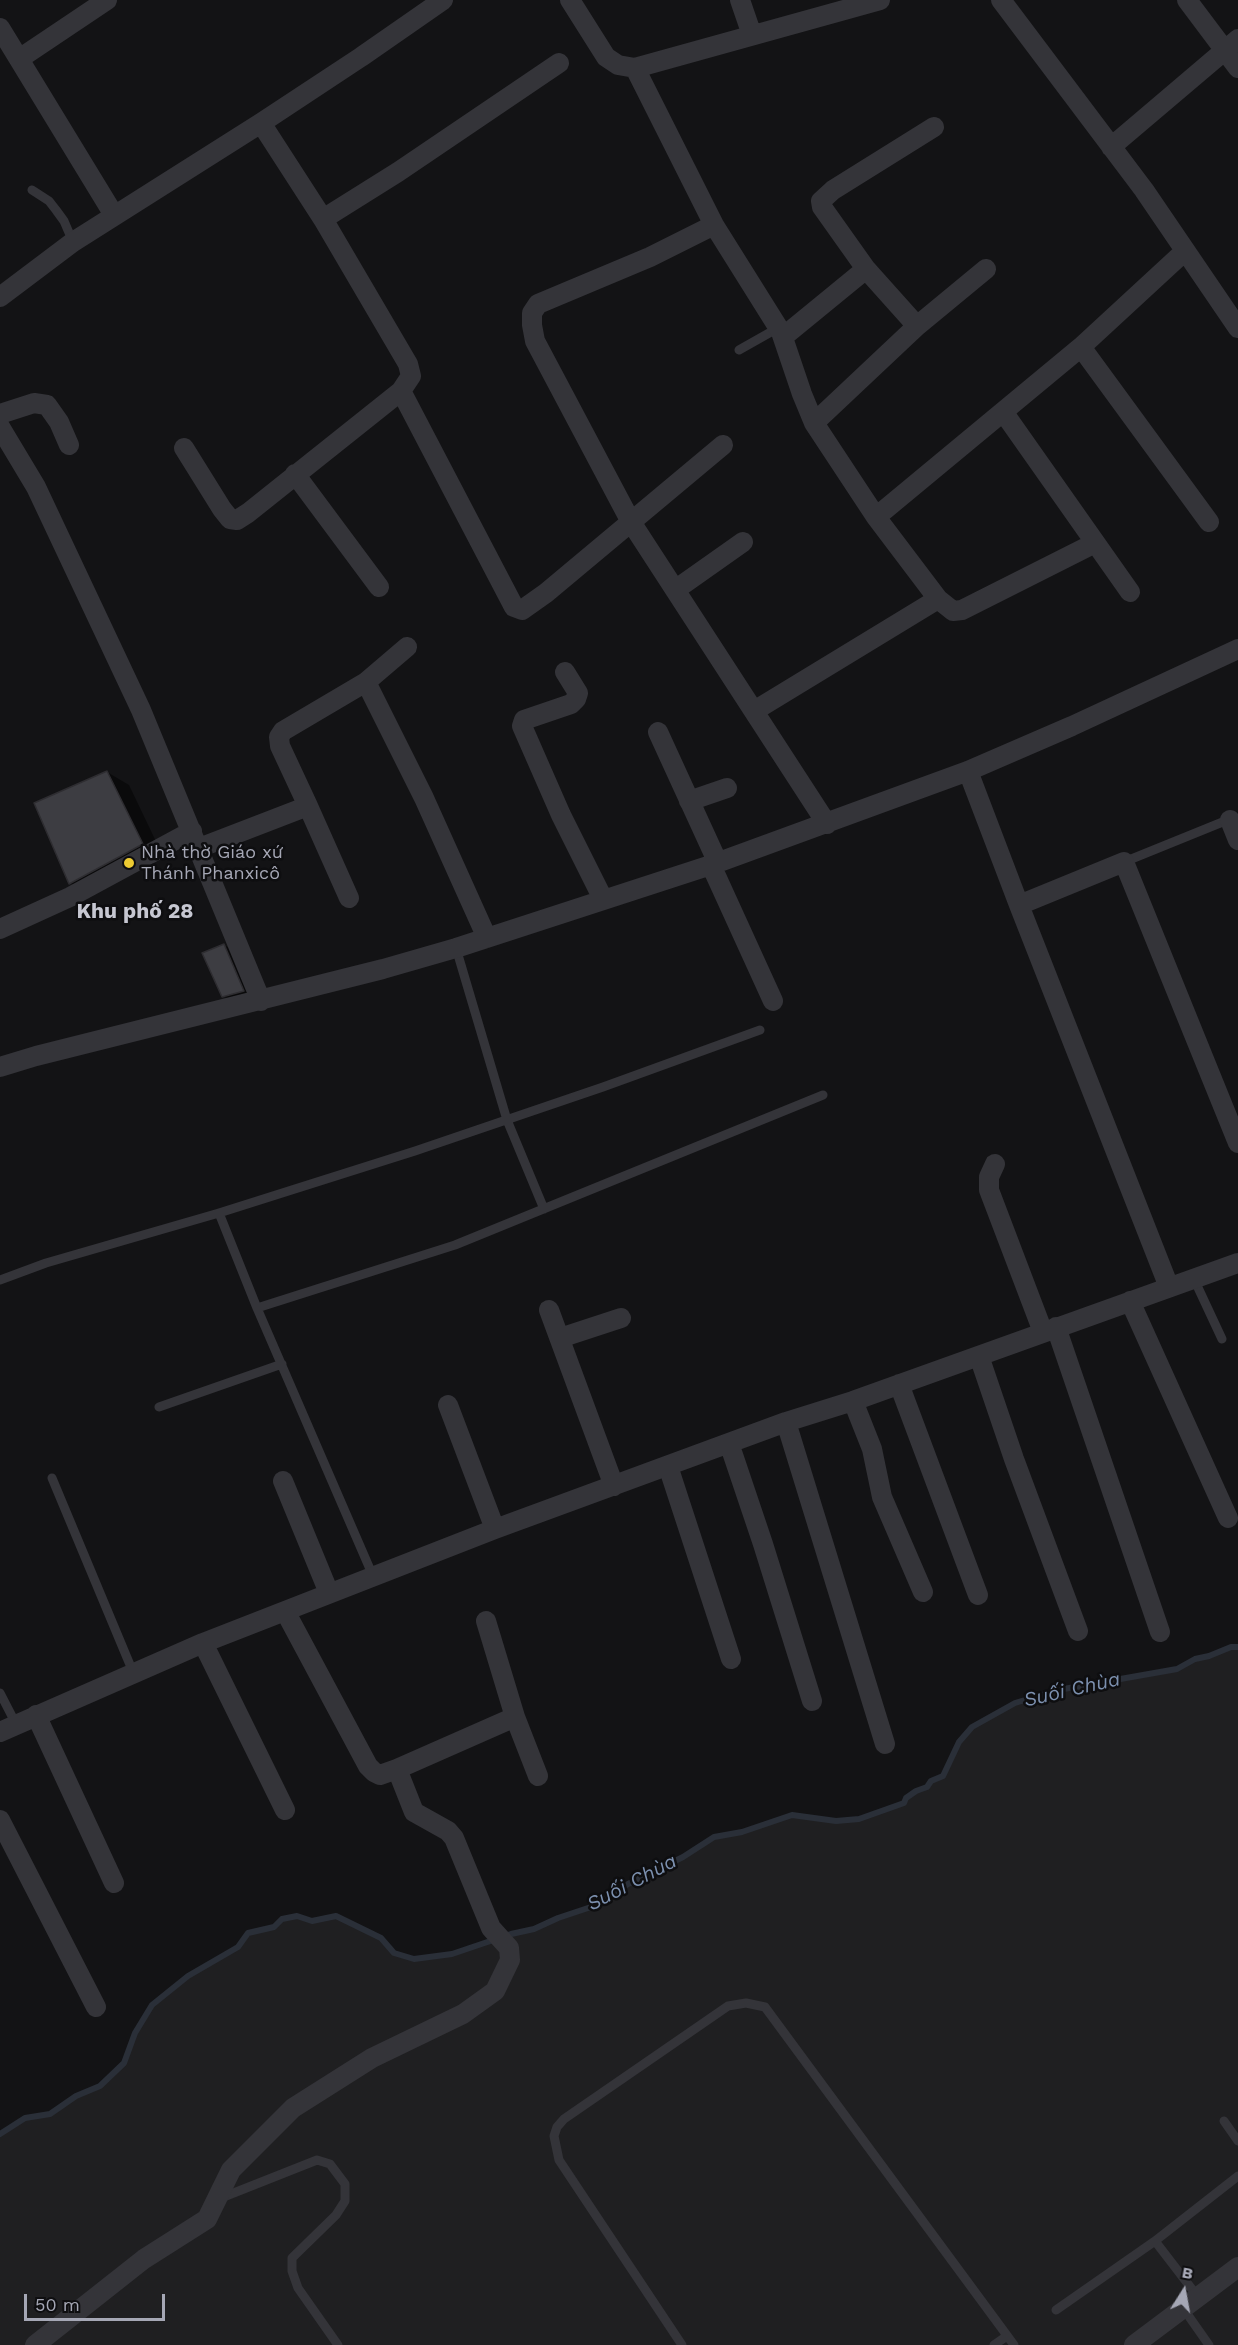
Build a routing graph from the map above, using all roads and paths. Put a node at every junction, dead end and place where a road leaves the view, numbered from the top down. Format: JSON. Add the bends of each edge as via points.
{"nodes":[{"id":1,"x":107,"y":0,"type":"edge"},
{"id":2,"x":443,"y":0,"type":"edge"},
{"id":3,"x":570,"y":0,"type":"edge"},
{"id":4,"x":740,"y":0,"type":"edge"},
{"id":5,"x":880,"y":0,"type":"edge"},
{"id":6,"x":1001,"y":0,"type":"edge"},
{"id":7,"x":1187,"y":0,"type":"edge"},
{"id":8,"x":0,"y":28,"type":"edge"},
{"id":9,"x":752,"y":35,"type":"junction"},
{"id":10,"x":1231,"y":44,"type":"edge"},
{"id":11,"x":19,"y":59,"type":"junction"},
{"id":12,"x":559,"y":63,"type":"dead end"},
{"id":13,"x":635,"y":68,"type":"junction"},
{"id":14,"x":1238,"y":68,"type":"edge"},
{"id":15,"x":261,"y":123,"type":"junction"},
{"id":16,"x":934,"y":127,"type":"dead end"},
{"id":17,"x":1111,"y":147,"type":"junction"},
{"id":18,"x":32,"y":190,"type":"dead end"},
{"id":19,"x":114,"y":215,"type":"junction"},
{"id":20,"x":323,"y":219,"type":"junction"},
{"id":21,"x":714,"y":225,"type":"junction"},
{"id":22,"x":73,"y":242,"type":"junction"},
{"id":23,"x":1185,"y":251,"type":"junction"},
{"id":24,"x":866,"y":269,"type":"junction"},
{"id":25,"x":986,"y":269,"type":"dead end"},
{"id":26,"x":0,"y":297,"type":"edge"},
{"id":27,"x":917,"y":326,"type":"junction"},
{"id":28,"x":1238,"y":328,"type":"edge"},
{"id":29,"x":781,"y":333,"type":"junction"},
{"id":30,"x":1081,"y":348,"type":"junction"},
{"id":31,"x":739,"y":350,"type":"dead end"},
{"id":32,"x":401,"y":391,"type":"junction"},
{"id":33,"x":1004,"y":413,"type":"junction"},
{"id":34,"x":0,"y":414,"type":"edge"},
{"id":35,"x":814,"y":423,"type":"junction"},
{"id":36,"x":0,"y":427,"type":"edge"},
{"id":37,"x":69,"y":445,"type":"dead end"},
{"id":38,"x":723,"y":445,"type":"dead end"},
{"id":39,"x":184,"y":447,"type":"dead end"},
{"id":40,"x":296,"y":474,"type":"junction"},
{"id":41,"x":876,"y":517,"type":"junction"},
{"id":42,"x":631,"y":522,"type":"junction"},
{"id":43,"x":1209,"y":522,"type":"dead end"},
{"id":44,"x":742,"y":542,"type":"dead end"},
{"id":45,"x":1095,"y":543,"type":"junction"},
{"id":46,"x":379,"y":587,"type":"dead end"},
{"id":47,"x":675,"y":590,"type":"junction"},
{"id":48,"x":1130,"y":592,"type":"dead end"},
{"id":49,"x":938,"y":599,"type":"junction"},
{"id":50,"x":407,"y":647,"type":"dead end"},
{"id":51,"x":1238,"y":650,"type":"edge"},
{"id":52,"x":565,"y":672,"type":"dead end"},
{"id":53,"x":366,"y":682,"type":"junction"},
{"id":54,"x":754,"y":711,"type":"junction"},
{"id":55,"x":658,"y":732,"type":"dead end"},
{"id":56,"x":968,"y":771,"type":"junction"},
{"id":57,"x":727,"y":788,"type":"dead end"},
{"id":58,"x":689,"y":801,"type":"junction"},
{"id":59,"x":308,"y":806,"type":"junction"},
{"id":60,"x":1234,"y":818,"type":"edge"},
{"id":61,"x":827,"y":824,"type":"junction"},
{"id":62,"x":196,"y":839,"type":"junction"},
{"id":63,"x":1238,"y":840,"type":"edge"},
{"id":64,"x":1124,"y":862,"type":"junction"},
{"id":65,"x":715,"y":864,"type":"junction"},
{"id":66,"x":349,"y":898,"type":"dead end"},
{"id":67,"x":603,"y":899,"type":"junction"},
{"id":68,"x":1018,"y":905,"type":"junction"},
{"id":69,"x":0,"y":928,"type":"edge"},
{"id":70,"x":487,"y":938,"type":"junction"},
{"id":71,"x":456,"y":948,"type":"junction"},
{"id":72,"x":261,"y":1001,"type":"junction"},
{"id":73,"x":773,"y":1001,"type":"dead end"},
{"id":74,"x":760,"y":1030,"type":"dead end"},
{"id":75,"x":0,"y":1067,"type":"edge"},
{"id":76,"x":823,"y":1095,"type":"dead end"},
{"id":77,"x":507,"y":1120,"type":"junction"},
{"id":78,"x":1238,"y":1143,"type":"edge"},
{"id":79,"x":995,"y":1164,"type":"dead end"},
{"id":80,"x":544,"y":1209,"type":"junction"},
{"id":81,"x":219,"y":1213,"type":"junction"},
{"id":82,"x":1238,"y":1263,"type":"edge"},
{"id":83,"x":1194,"y":1279,"type":"junction"},
{"id":84,"x":0,"y":1280,"type":"edge"},
{"id":85,"x":1169,"y":1287,"type":"junction"},
{"id":86,"x":1130,"y":1301,"type":"junction"},
{"id":87,"x":257,"y":1308,"type":"junction"},
{"id":88,"x":549,"y":1310,"type":"dead end"},
{"id":89,"x":621,"y":1318,"type":"dead end"},
{"id":90,"x":1049,"y":1330,"type":"junction"},
{"id":91,"x":560,"y":1338,"type":"junction"},
{"id":92,"x":1222,"y":1339,"type":"dead end"},
{"id":93,"x":979,"y":1356,"type":"junction"},
{"id":94,"x":282,"y":1364,"type":"junction"},
{"id":95,"x":899,"y":1384,"type":"junction"},
{"id":96,"x":853,"y":1401,"type":"junction"},
{"id":97,"x":448,"y":1405,"type":"dead end"},
{"id":98,"x":159,"y":1407,"type":"dead end"},
{"id":99,"x":786,"y":1422,"type":"junction"},
{"id":100,"x":729,"y":1443,"type":"junction"},
{"id":101,"x":668,"y":1466,"type":"junction"},
{"id":102,"x":52,"y":1478,"type":"dead end"},
{"id":103,"x":283,"y":1481,"type":"dead end"},
{"id":104,"x":614,"y":1486,"type":"junction"},
{"id":105,"x":1228,"y":1518,"type":"dead end"},
{"id":106,"x":495,"y":1529,"type":"junction"},
{"id":107,"x":373,"y":1576,"type":"junction"},
{"id":108,"x":923,"y":1592,"type":"dead end"},
{"id":109,"x":329,"y":1593,"type":"junction"},
{"id":110,"x":978,"y":1595,"type":"dead end"},
{"id":111,"x":285,"y":1611,"type":"junction"},
{"id":112,"x":486,"y":1621,"type":"dead end"},
{"id":113,"x":1078,"y":1631,"type":"dead end"},
{"id":114,"x":1160,"y":1632,"type":"dead end"},
{"id":115,"x":204,"y":1643,"type":"junction"},
{"id":116,"x":731,"y":1659,"type":"dead end"},
{"id":117,"x":133,"y":1672,"type":"junction"},
{"id":118,"x":0,"y":1693,"type":"edge"},
{"id":119,"x":812,"y":1701,"type":"dead end"},
{"id":120,"x":36,"y":1715,"type":"junction"},
{"id":121,"x":515,"y":1717,"type":"junction"},
{"id":122,"x":8,"y":1728,"type":"edge"},
{"id":123,"x":885,"y":1744,"type":"dead end"},
{"id":124,"x":397,"y":1769,"type":"junction"},
{"id":125,"x":537,"y":1776,"type":"dead end"},
{"id":126,"x":285,"y":1810,"type":"dead end"},
{"id":127,"x":0,"y":1820,"type":"edge"},
{"id":128,"x":114,"y":1883,"type":"dead end"},
{"id":129,"x":96,"y":2007,"type":"dead end"},
{"id":130,"x":1224,"y":2121,"type":"dead end"},
{"id":131,"x":1238,"y":2140,"type":"edge"},
{"id":132,"x":1238,"y":2176,"type":"edge"},
{"id":133,"x":216,"y":2200,"type":"junction"},
{"id":134,"x":1155,"y":2241,"type":"junction"},
{"id":135,"x":1238,"y":2267,"type":"edge"},
{"id":136,"x":1190,"y":2302,"type":"junction"},
{"id":137,"x":1056,"y":2310,"type":"dead end"},
{"id":138,"x":1007,"y":2336,"type":"junction"},
{"id":139,"x":35,"y":2345,"type":"edge"},
{"id":140,"x":338,"y":2345,"type":"edge"},
{"id":141,"x":682,"y":2345,"type":"edge"},
{"id":142,"x":993,"y":2345,"type":"edge"},
{"id":143,"x":1014,"y":2345,"type":"edge"},
{"id":144,"x":1134,"y":2345,"type":"edge"},
{"id":145,"x":1209,"y":2345,"type":"edge"}],
"edges":[{"from":1,"to":11,"type":"street"},
{"from":2,"to":15,"type":"street"},
{"from":3,"to":13,"type":"street","via":[[606,57],[618,65]]},
{"from":4,"to":9,"type":"street"},
{"from":5,"to":9,"type":"street"},
{"from":6,"to":17,"type":"street"},
{"from":7,"to":10,"type":"street"},
{"from":8,"to":11,"type":"street"},
{"from":9,"to":13,"type":"street"},
{"from":10,"to":14,"type":"street"},
{"from":10,"to":17,"type":"street"},
{"from":11,"to":19,"type":"street"},
{"from":12,"to":20,"type":"street"},
{"from":13,"to":21,"type":"street"},
{"from":15,"to":19,"type":"street"},
{"from":15,"to":20,"type":"street"},
{"from":16,"to":24,"type":"street","via":[[821,201]]},
{"from":17,"to":23,"type":"street"},
{"from":18,"to":22,"type":"lane","via":[[49,201]]},
{"from":19,"to":22,"type":"street"},
{"from":20,"to":32,"type":"street","via":[[408,364],[411,376]]},
{"from":21,"to":29,"type":"street"},
{"from":21,"to":42,"type":"street","via":[[538,304],[532,313],[535,341]]},
{"from":22,"to":26,"type":"street"},
{"from":23,"to":28,"type":"street"},
{"from":23,"to":30,"type":"street"},
{"from":24,"to":27,"type":"street"},
{"from":24,"to":29,"type":"street"},
{"from":25,"to":27,"type":"street"},
{"from":27,"to":35,"type":"street"},
{"from":29,"to":31,"type":"lane"},
{"from":29,"to":35,"type":"street"},
{"from":30,"to":33,"type":"street"},
{"from":30,"to":43,"type":"street"},
{"from":32,"to":40,"type":"street"},
{"from":32,"to":42,"type":"street","via":[[514,607],[522,610],[546,593]]},
{"from":33,"to":41,"type":"street"},
{"from":33,"to":45,"type":"street"},
{"from":34,"to":37,"type":"street","via":[[34,403],[47,405]]},
{"from":35,"to":41,"type":"street"},
{"from":36,"to":62,"type":"street","via":[[36,487],[97,613]]},
{"from":38,"to":42,"type":"street"},
{"from":39,"to":40,"type":"street","via":[[230,519],[237,520],[248,513]]},
{"from":40,"to":46,"type":"street"},
{"from":41,"to":49,"type":"street"},
{"from":42,"to":47,"type":"street"},
{"from":44,"to":47,"type":"street"},
{"from":45,"to":48,"type":"street"},
{"from":45,"to":49,"type":"street","via":[[962,610],[953,610]]},
{"from":47,"to":54,"type":"street"},
{"from":49,"to":54,"type":"street"},
{"from":50,"to":53,"type":"street"},
{"from":51,"to":56,"type":"street"},
{"from":52,"to":67,"type":"street","via":[[578,693],[576,699],[524,720],[522,726]]},
{"from":53,"to":59,"type":"street","via":[[279,737]]},
{"from":53,"to":70,"type":"street"},
{"from":54,"to":61,"type":"street"},
{"from":55,"to":58,"type":"street"},
{"from":56,"to":61,"type":"street"},
{"from":56,"to":68,"type":"street"},
{"from":57,"to":58,"type":"street"},
{"from":58,"to":65,"type":"street"},
{"from":59,"to":62,"type":"street"},
{"from":59,"to":66,"type":"street"},
{"from":60,"to":63,"type":"street"},
{"from":60,"to":64,"type":"lane"},
{"from":61,"to":65,"type":"street"},
{"from":62,"to":69,"type":"street"},
{"from":62,"to":72,"type":"street"},
{"from":64,"to":68,"type":"street"},
{"from":64,"to":78,"type":"street"},
{"from":65,"to":67,"type":"street"},
{"from":65,"to":73,"type":"street"},
{"from":67,"to":70,"type":"street"},
{"from":68,"to":85,"type":"street"},
{"from":70,"to":71,"type":"street"},
{"from":71,"to":72,"type":"street"},
{"from":71,"to":77,"type":"lane"},
{"from":72,"to":75,"type":"street"},
{"from":74,"to":77,"type":"lane"},
{"from":76,"to":80,"type":"lane"},
{"from":77,"to":80,"type":"lane"},
{"from":77,"to":81,"type":"lane"},
{"from":79,"to":90,"type":"street","via":[[989,1190]]},
{"from":80,"to":87,"type":"lane","via":[[455,1245]]},
{"from":81,"to":84,"type":"lane","via":[[45,1263]]},
{"from":81,"to":87,"type":"lane"},
{"from":82,"to":83,"type":"street"},
{"from":83,"to":85,"type":"street"},
{"from":83,"to":92,"type":"lane"},
{"from":85,"to":86,"type":"street"},
{"from":86,"to":90,"type":"street"},
{"from":86,"to":105,"type":"street"},
{"from":87,"to":94,"type":"lane"},
{"from":88,"to":91,"type":"street"},
{"from":89,"to":91,"type":"street"},
{"from":90,"to":93,"type":"street"},
{"from":90,"to":114,"type":"street"},
{"from":91,"to":104,"type":"street"},
{"from":93,"to":95,"type":"street"},
{"from":93,"to":113,"type":"street"},
{"from":94,"to":98,"type":"lane"},
{"from":94,"to":107,"type":"lane"},
{"from":95,"to":96,"type":"street"},
{"from":95,"to":110,"type":"street"},
{"from":96,"to":99,"type":"street"},
{"from":96,"to":108,"type":"street","via":[[872,1449],[882,1497]]},
{"from":97,"to":106,"type":"street"},
{"from":99,"to":100,"type":"street"},
{"from":99,"to":123,"type":"street"},
{"from":100,"to":101,"type":"street"},
{"from":100,"to":119,"type":"street"},
{"from":101,"to":104,"type":"street"},
{"from":101,"to":116,"type":"street"},
{"from":102,"to":117,"type":"lane"},
{"from":103,"to":109,"type":"street"},
{"from":104,"to":106,"type":"street"},
{"from":106,"to":107,"type":"street"},
{"from":107,"to":109,"type":"street"},
{"from":109,"to":111,"type":"street"},
{"from":111,"to":115,"type":"street"},
{"from":111,"to":124,"type":"street","via":[[368,1766],[380,1775]]},
{"from":112,"to":121,"type":"street"},
{"from":115,"to":117,"type":"street"},
{"from":115,"to":126,"type":"street"},
{"from":117,"to":120,"type":"street"},
{"from":118,"to":122,"type":"lane"},
{"from":120,"to":122,"type":"street"},
{"from":120,"to":128,"type":"street"},
{"from":121,"to":124,"type":"street"},
{"from":121,"to":125,"type":"street"},
{"from":124,"to":133,"type":"street","via":[[414,1812],[454,1838],[491,1928],[509,1948],[510,1960],[495,1991],[463,2014],[372,2058],[293,2108],[231,2170]]},
{"from":127,"to":129,"type":"street"},
{"from":130,"to":131,"type":"lane"},
{"from":132,"to":134,"type":"lane"},
{"from":133,"to":139,"type":"street","via":[[207,2218],[144,2259]]},
{"from":133,"to":140,"type":"lane","via":[[317,2160],[330,2164],[345,2184],[345,2201],[292,2258],[292,2264],[298,2288]]},
{"from":134,"to":136,"type":"lane"},
{"from":134,"to":137,"type":"lane"},
{"from":135,"to":136,"type":"street"},
{"from":136,"to":144,"type":"street"},
{"from":136,"to":145,"type":"lane"},
{"from":138,"to":141,"type":"lane","via":[[765,2007],[746,2003],[728,2006],[564,2119],[554,2136],[559,2160]]},
{"from":138,"to":142,"type":"lane"},
{"from":138,"to":143,"type":"lane"}]}
